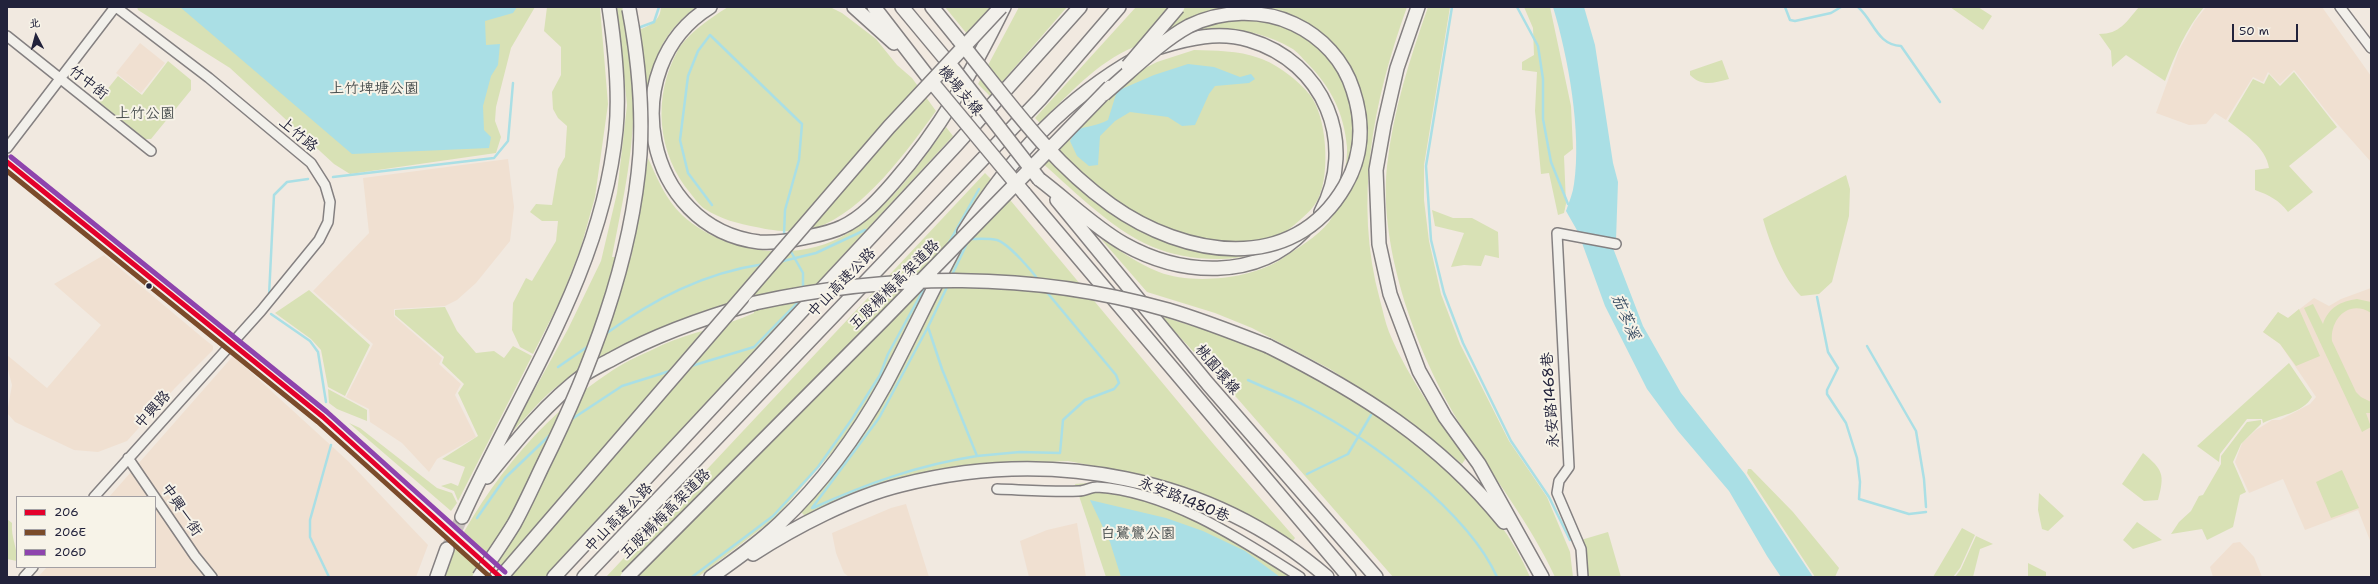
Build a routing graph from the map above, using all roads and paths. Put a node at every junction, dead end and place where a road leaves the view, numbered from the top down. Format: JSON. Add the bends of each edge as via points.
{"nodes":[{"id":1,"x":116,"y":7,"type":"edge"},
{"id":2,"x":609,"y":7,"type":"edge"},
{"id":3,"x":710,"y":7,"type":"edge"},
{"id":4,"x":854,"y":7,"type":"edge"},
{"id":5,"x":874,"y":7,"type":"edge"},
{"id":6,"x":902,"y":7,"type":"edge"},
{"id":7,"x":932,"y":7,"type":"edge"},
{"id":8,"x":1000,"y":7,"type":"edge"},
{"id":9,"x":1004,"y":7,"type":"edge"},
{"id":10,"x":1080,"y":7,"type":"edge"},
{"id":11,"x":1119,"y":7,"type":"edge"},
{"id":12,"x":1178,"y":7,"type":"edge"},
{"id":13,"x":1418,"y":7,"type":"edge"},
{"id":14,"x":2340,"y":7,"type":"edge"},
{"id":15,"x":629,"y":8,"type":"edge"},
{"id":16,"x":7,"y":36,"type":"edge"},
{"id":17,"x":2370,"y":44,"type":"edge"},
{"id":18,"x":923,"y":71,"type":"junction"},
{"id":19,"x":59,"y":78,"type":"junction"},
{"id":20,"x":1104,"y":94,"type":"junction"},
{"id":21,"x":7,"y":148,"type":"edge"},
{"id":22,"x":151,"y":151,"type":"dead end"},
{"id":23,"x":7,"y":162,"type":"edge"},
{"id":24,"x":1039,"y":179,"type":"junction"},
{"id":25,"x":1616,"y":244,"type":"dead end"},
{"id":26,"x":233,"y":342,"type":"junction"},
{"id":27,"x":128,"y":458,"type":"junction"},
{"id":28,"x":998,"y":489,"type":"dead end"},
{"id":29,"x":95,"y":496,"type":"edge"},
{"id":30,"x":154,"y":496,"type":"edge"},
{"id":31,"x":156,"y":499,"type":"edge"},
{"id":32,"x":470,"y":499,"type":"junction"},
{"id":33,"x":462,"y":517,"type":"tunnel mouth"},
{"id":34,"x":447,"y":549,"type":"tunnel mouth"},
{"id":35,"x":1528,"y":552,"type":"junction"},
{"id":36,"x":32,"y":568,"type":"edge"},
{"id":37,"x":24,"y":577,"type":"edge"},
{"id":38,"x":212,"y":577,"type":"edge"},
{"id":39,"x":437,"y":577,"type":"edge"},
{"id":40,"x":479,"y":577,"type":"edge"},
{"id":41,"x":500,"y":577,"type":"edge"},
{"id":42,"x":554,"y":577,"type":"edge"},
{"id":43,"x":584,"y":577,"type":"edge"},
{"id":44,"x":626,"y":577,"type":"edge"},
{"id":45,"x":711,"y":577,"type":"edge"},
{"id":46,"x":718,"y":577,"type":"edge"},
{"id":47,"x":1300,"y":577,"type":"edge"},
{"id":48,"x":1327,"y":577,"type":"edge"},
{"id":49,"x":1349,"y":577,"type":"edge"},
{"id":50,"x":1376,"y":577,"type":"edge"},
{"id":51,"x":1542,"y":577,"type":"edge"},
{"id":52,"x":1583,"y":577,"type":"edge"}],
"edges":[{"from":1,"to":19,"type":"street"},
{"from":1,"to":26,"type":"street","name":"上竹路","via":[[209,78],[311,163],[325,185],[330,202],[328,222],[319,240]]},
{"from":2,"to":32,"type":"highway","via":[[618,93],[616,131],[600,216],[574,291]]},
{"from":3,"to":9,"type":"highway","via":[[677,34],[658,69],[651,120],[656,146],[664,172],[678,194],[709,223],[741,238],[760,242],[782,242],[842,227],[864,212],[885,192],[913,161],[938,127],[962,89]]},
{"from":4,"to":18,"type":"highway"},
{"from":5,"to":18,"type":"highway","name":"機場支線"},
{"from":6,"to":24,"type":"highway","name":"機場支線","bridge":true},
{"from":7,"to":20,"type":"highway","bridge":true,"via":[[1067,169],[1112,206],[1151,229],[1173,238],[1195,245],[1223,249],[1264,246],[1282,241],[1319,220],[1336,200],[1354,171],[1361,125],[1358,104],[1350,81],[1329,48],[1300,27],[1281,18],[1261,14],[1232,14],[1189,26]]},
{"from":8,"to":41,"type":"highway","bridge":true,"via":[[890,127]]},
{"from":10,"to":42,"type":"highway","name":"中山高速公路","via":[[962,140]]},
{"from":11,"to":43,"type":"highway","name":"中山高速公路","via":[[1040,99]]},
{"from":12,"to":20,"type":"highway","name":"五股楊梅高架道路","bridge":true},
{"from":13,"to":35,"type":"highway","via":[[1397,68],[1376,170],[1379,244],[1390,294],[1419,371],[1445,417],[1479,464]]},
{"from":14,"to":17,"type":"street"},
{"from":15,"to":40,"type":"highway","bridge":true,"via":[[640,86],[640,133],[635,190],[622,258],[603,320],[566,418],[514,522]]},
{"from":16,"to":19,"type":"street","name":"竹中街"},
{"from":18,"to":49,"type":"highway","name":"機場支線","bridge":true},
{"from":19,"to":21,"type":"street"},
{"from":19,"to":22,"type":"street","name":"竹中街"},
{"from":20,"to":44,"type":"highway","name":"五股楊梅高架道路","bridge":true,"via":[[889,315]]},
{"from":23,"to":26,"type":"main road"},
{"from":24,"to":45,"type":"highway","via":[[1124,244],[1163,261],[1192,269],[1220,270],[1246,265],[1277,253],[1296,240],[1317,218],[1328,198],[1335,176],[1337,149],[1328,107],[1313,84],[1297,66],[1272,48],[1248,40],[1220,36],[1190,38],[1154,48],[1093,85],[1067,106],[1009,167],[984,201],[956,245],[884,386],[850,440],[816,484],[781,522]]},
{"from":24,"to":50,"type":"highway","name":"桃園環線","via":[[1208,384]]},
{"from":25,"to":52,"type":"street","name":"永安路1468巷","via":[[1557,233],[1569,467],[1559,481],[1557,493],[1581,549]]},
{"from":26,"to":27,"type":"street","name":"中興路"},
{"from":26,"to":41,"type":"main road","via":[[324,417]]},
{"from":27,"to":29,"type":"street","name":"中興路"},
{"from":27,"to":30,"type":"street","name":"中興一街"},
{"from":28,"to":47,"type":"street","name":"永安路1480巷","via":[[1081,492],[1095,487],[1146,496],[1223,530]]},
{"from":31,"to":38,"type":"street","name":"中興一街"},
{"from":32,"to":33,"type":"highway"},
{"from":32,"to":35,"type":"highway","bridge":true,"via":[[519,437],[585,374],[648,340],[706,317],[813,290],[953,279],[1005,281],[1059,287],[1131,301],[1215,325],[1268,346],[1350,389],[1421,438],[1479,491]]},
{"from":34,"to":39,"type":"highway"},
{"from":35,"to":51,"type":"highway"},
{"from":36,"to":37,"type":"street"},
{"from":46,"to":48,"type":"highway","via":[[808,522],[861,499],[900,485],[991,468],[1056,469],[1106,475],[1158,486],[1242,518],[1309,561]]}]}
